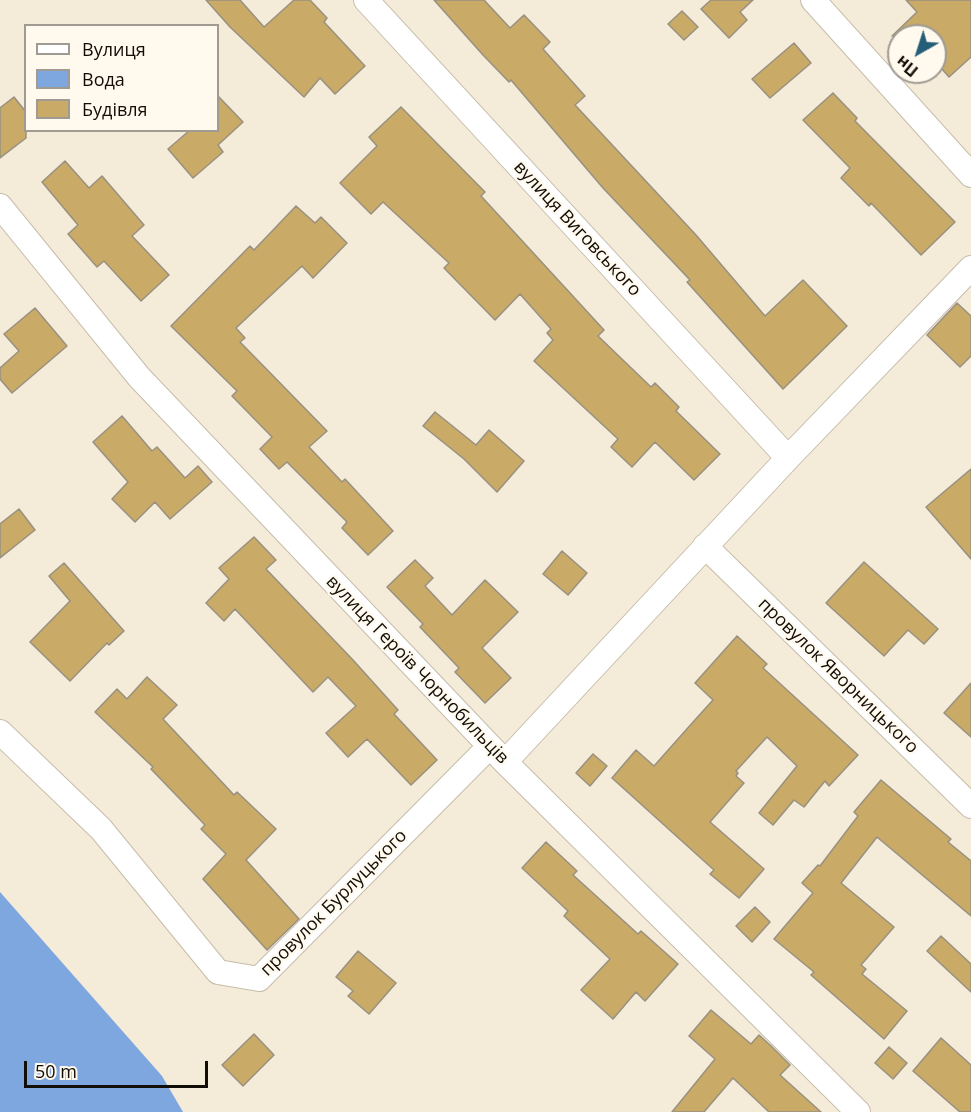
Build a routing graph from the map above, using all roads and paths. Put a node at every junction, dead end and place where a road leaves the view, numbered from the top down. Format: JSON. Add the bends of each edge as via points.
{"nodes":[{"id":1,"x":366,"y":0,"type":"edge"},
{"id":2,"x":813,"y":0,"type":"edge"},
{"id":3,"x":971,"y":175,"type":"edge"},
{"id":4,"x":0,"y":206,"type":"edge"},
{"id":5,"x":971,"y":268,"type":"edge"},
{"id":6,"x":788,"y":458,"type":"junction"},
{"id":7,"x":705,"y":546,"type":"junction"},
{"id":8,"x":0,"y":732,"type":"edge"},
{"id":9,"x":497,"y":754,"type":"junction"},
{"id":10,"x":971,"y":806,"type":"edge"},
{"id":11,"x":858,"y":1112,"type":"edge"}],
"edges":[{"from":1,"to":6,"type":"street","name":"вулиця Виговського"},
{"from":2,"to":3,"type":"street"},
{"from":4,"to":9,"type":"street","name":"вулиця Героїв Чорнобильців","via":[[139,377]]},
{"from":5,"to":6,"type":"street"},
{"from":6,"to":7,"type":"street"},
{"from":7,"to":9,"type":"street"},
{"from":7,"to":10,"type":"street","name":"провулок Яворницького"},
{"from":8,"to":9,"type":"street","name":"провулок Бурлуцького","via":[[101,830],[218,972],[259,980]]},
{"from":9,"to":11,"type":"street","name":"вулиця Героїв Чорнобильців"}]}
